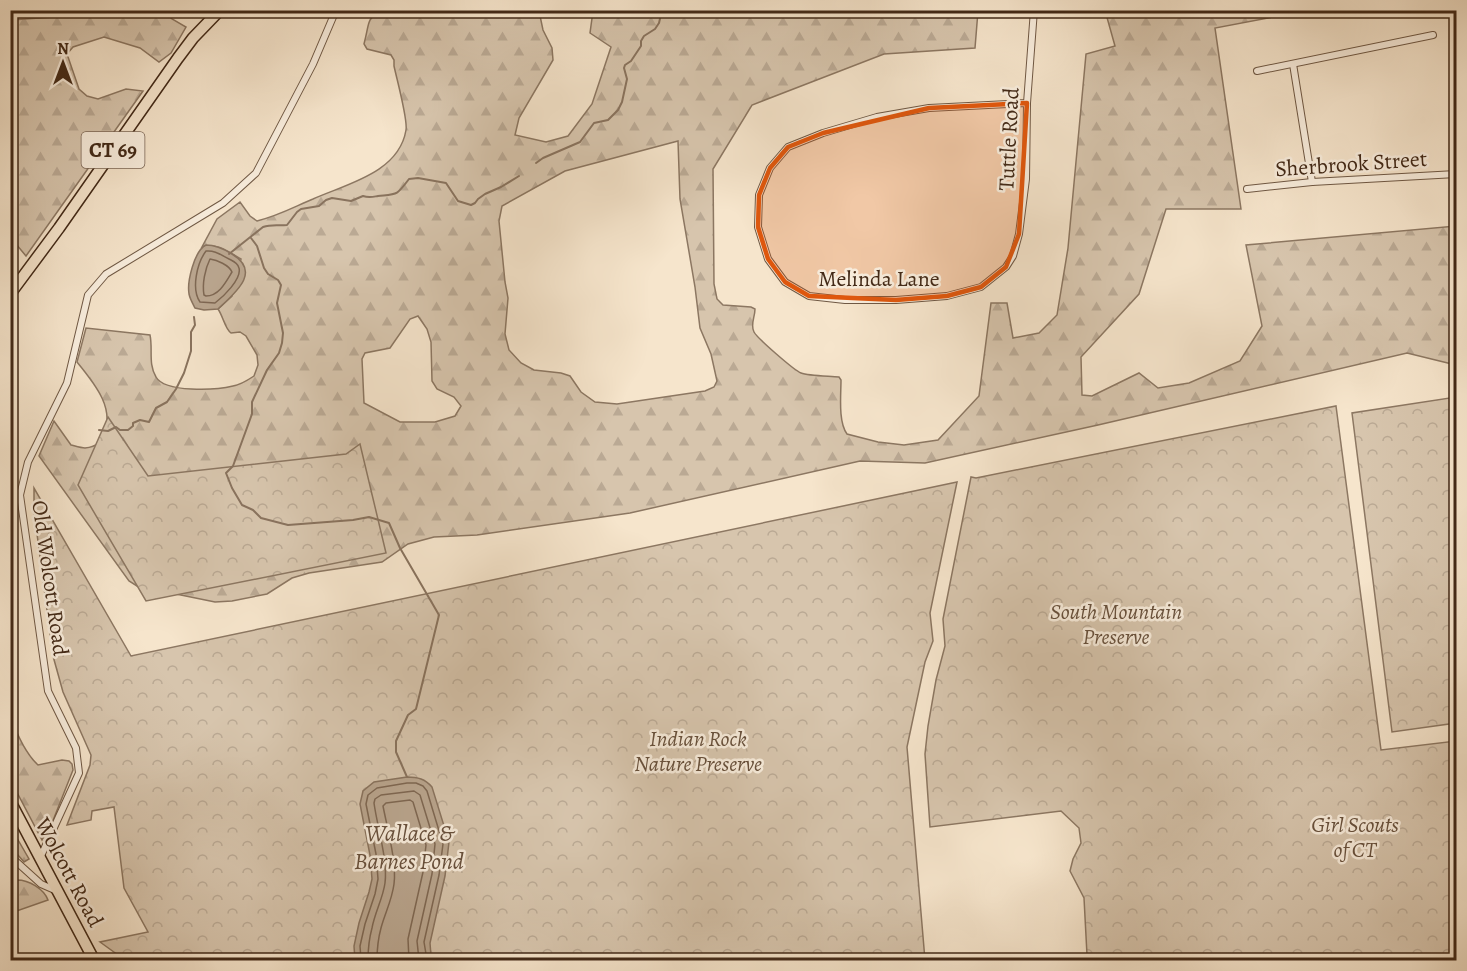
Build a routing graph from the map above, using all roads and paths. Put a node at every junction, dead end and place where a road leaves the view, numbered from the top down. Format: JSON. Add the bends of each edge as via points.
{"nodes":[{"id":1,"x":220,"y":10,"type":"edge"},
{"id":2,"x":336,"y":10,"type":"edge"},
{"id":3,"x":1034,"y":10,"type":"edge"},
{"id":4,"x":1433,"y":35,"type":"dead end"},
{"id":5,"x":1293,"y":64,"type":"junction"},
{"id":6,"x":1257,"y":71,"type":"dead end"},
{"id":7,"x":1028,"y":103,"type":"junction"},
{"id":8,"x":1456,"y":174,"type":"edge"},
{"id":9,"x":1312,"y":182,"type":"junction"},
{"id":10,"x":1247,"y":189,"type":"dead end"},
{"id":11,"x":1006,"y":267,"type":"joint"},
{"id":12,"x":10,"y":294,"type":"edge"},
{"id":13,"x":10,"y":801,"type":"edge"},
{"id":14,"x":10,"y":856,"type":"edge"},
{"id":15,"x":40,"y":858,"type":"junction"},
{"id":16,"x":58,"y":892,"type":"junction"},
{"id":17,"x":94,"y":960,"type":"edge"}],
"edges":[{"from":1,"to":12,"type":"main road","number":"CT 69","via":[[178,57]]},
{"from":2,"to":15,"type":"street","name":"Old Wolcott Road","via":[[313,64],[256,173],[223,203],[106,274],[88,295],[67,383],[28,462],[20,495],[48,691],[76,748],[79,773]]},
{"from":3,"to":7,"type":"street","name":"Tuttle Road"},
{"from":4,"to":5,"type":"street"},
{"from":5,"to":6,"type":"street"},
{"from":5,"to":9,"type":"street"},
{"from":7,"to":11,"type":"street","name":"Tuttle Road","via":[[1026,179],[1019,234]]},
{"from":7,"to":11,"type":"street","name":"Melinda Lane","via":[[929,108],[877,117],[823,133],[788,147],[770,168],[759,195],[758,227],[768,259],[785,282],[809,296],[896,300],[947,296],[981,287]]},
{"from":8,"to":9,"type":"street","name":"Sherbrook Street"},
{"from":9,"to":10,"type":"street","name":"Sherbrook Street"},
{"from":13,"to":15,"type":"main road","name":"Wolcott Road"},
{"from":14,"to":16,"type":"street","via":[[41,884]]},
{"from":15,"to":16,"type":"main road","name":"Wolcott Road"},
{"from":16,"to":17,"type":"main road","name":"Wolcott Road"}]}
